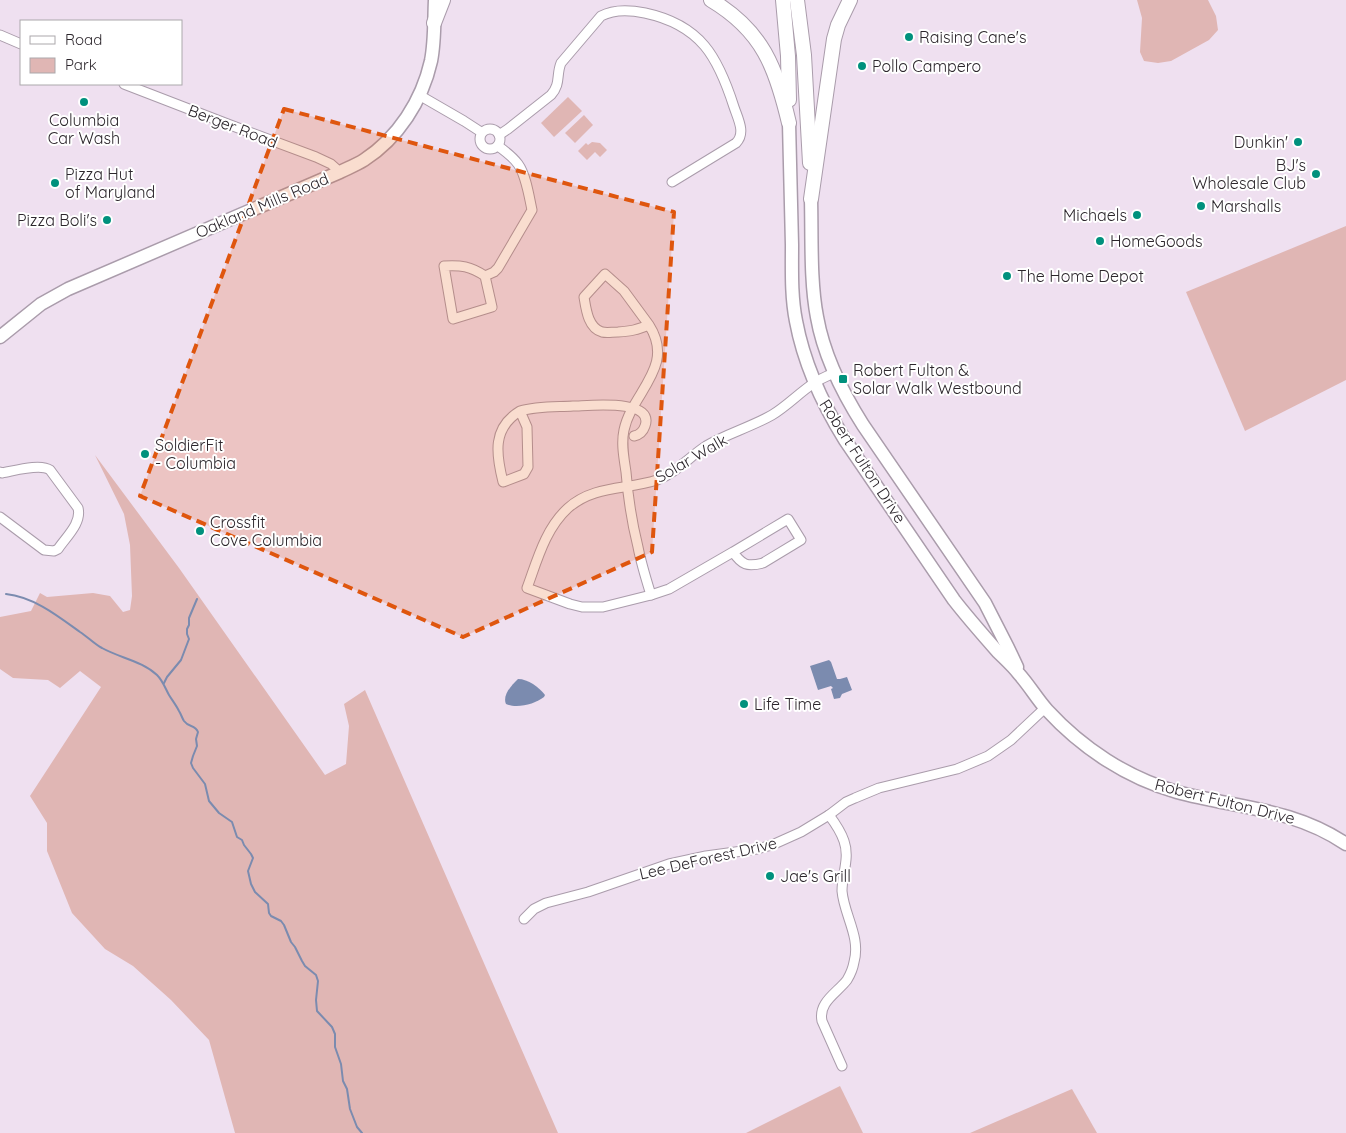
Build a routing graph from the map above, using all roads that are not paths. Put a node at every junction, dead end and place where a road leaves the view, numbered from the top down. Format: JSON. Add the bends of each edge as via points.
{"nodes":[{"id":1,"x":435,"y":0,"type":"edge"},
{"id":2,"x":443,"y":0,"type":"edge"},
{"id":3,"x":711,"y":0,"type":"edge"},
{"id":4,"x":783,"y":0,"type":"edge"},
{"id":5,"x":797,"y":0,"type":"edge"},
{"id":6,"x":850,"y":0,"type":"edge"},
{"id":7,"x":434,"y":22,"type":"junction"},
{"id":8,"x":0,"y":35,"type":"edge"},
{"id":9,"x":20,"y":44,"type":"edge"},
{"id":10,"x":127,"y":85,"type":"edge"},
{"id":11,"x":419,"y":95,"type":"junction"},
{"id":12,"x":789,"y":123,"type":"junction"},
{"id":13,"x":481,"y":132,"type":"junction"},
{"id":14,"x":499,"y":135,"type":"junction"},
{"id":15,"x":498,"y":146,"type":"junction"},
{"id":16,"x":340,"y":172,"type":"junction"},
{"id":17,"x":672,"y":182,"type":"dead end"},
{"id":18,"x":811,"y":199,"type":"junction"},
{"id":19,"x":485,"y":276,"type":"junction"},
{"id":20,"x":649,"y":325,"type":"junction"},
{"id":21,"x":0,"y":337,"type":"edge"},
{"id":22,"x":834,"y":373,"type":"junction"},
{"id":23,"x":814,"y":383,"type":"junction"},
{"id":24,"x":634,"y":408,"type":"junction"},
{"id":25,"x":520,"y":411,"type":"junction"},
{"id":26,"x":634,"y":436,"type":"dead end"},
{"id":27,"x":1,"y":474,"type":"edge"},
{"id":28,"x":627,"y":487,"type":"junction"},
{"id":29,"x":0,"y":517,"type":"edge"},
{"id":30,"x":733,"y":552,"type":"junction"},
{"id":31,"x":651,"y":595,"type":"junction"},
{"id":32,"x":1020,"y":674,"type":"junction"},
{"id":33,"x":1046,"y":708,"type":"junction"},
{"id":34,"x":829,"y":815,"type":"junction"},
{"id":35,"x":1346,"y":844,"type":"edge"},
{"id":36,"x":524,"y":919,"type":"dead end"},
{"id":37,"x":842,"y":1066,"type":"dead end"}],
"edges":[{"from":1,"to":7,"type":"street","name":"Oakland Mills Road"},
{"from":2,"to":7,"type":"main road"},
{"from":3,"to":12,"type":"main road","via":[[737,18],[765,51],[781,89]]},
{"from":4,"to":12,"type":"main road"},
{"from":5,"to":18,"type":"main road","via":[[804,55]]},
{"from":6,"to":18,"type":"main road","via":[[832,47]]},
{"from":7,"to":11,"type":"street","name":"Oakland Mills Road","via":[[431,61]]},
{"from":8,"to":9,"type":"street"},
{"from":10,"to":16,"type":"street","name":"Berger Road","via":[[316,157]]},
{"from":11,"to":13,"type":"street"},
{"from":11,"to":16,"type":"street","name":"Oakland Mills Road","via":[[406,119],[381,148]]},
{"from":12,"to":23,"type":"street","name":"Robert Fulton Drive","via":[[793,292],[796,321]]},
{"from":13,"to":14,"type":"street","via":[[491,129]]},
{"from":13,"to":15,"type":"street","via":[[479,140],[483,148],[492,150]]},
{"from":14,"to":15,"type":"street"},
{"from":14,"to":17,"type":"street","via":[[556,90],[563,59],[601,16],[621,11],[649,14],[676,23],[700,40],[709,51],[727,87],[740,126],[741,135],[736,143]]},
{"from":15,"to":19,"type":"street","via":[[511,156],[522,172],[532,210],[498,268]]},
{"from":16,"to":21,"type":"street","name":"Oakland Mills Road","via":[[68,289],[41,304]]},
{"from":18,"to":22,"type":"street","name":"Robert Fulton Drive","via":[[817,318]]},
{"from":19,"to":19,"type":"street","via":[[470,267],[444,266],[453,319],[492,307]]},
{"from":20,"to":20,"type":"street","via":[[634,331],[598,331],[588,318],[584,298],[605,274],[624,291]]},
{"from":20,"to":24,"type":"street","via":[[656,337],[658,354],[651,377]]},
{"from":22,"to":23,"type":"street","name":"Solar Walk"},
{"from":22,"to":32,"type":"street","name":"Robert Fulton Drive","via":[[850,405],[985,603]]},
{"from":23,"to":28,"type":"street","name":"Solar Walk","via":[[781,410],[706,446],[675,470],[650,482]]},
{"from":23,"to":32,"type":"street","name":"Robert Fulton Drive","via":[[845,440],[954,600]]},
{"from":24,"to":25,"type":"street","via":[[612,405]]},
{"from":24,"to":26,"type":"street","via":[[642,412],[646,425]]},
{"from":24,"to":28,"type":"street","via":[[624,433]]},
{"from":25,"to":25,"type":"street","via":[[527,427],[528,467],[524,474],[503,482],[498,441],[505,424]]},
{"from":27,"to":29,"type":"street","via":[[47,468],[78,508],[79,518],[54,551],[44,550]]},
{"from":28,"to":31,"type":"street"},
{"from":28,"to":31,"type":"street","name":"Solar Walk","via":[[592,494],[566,510],[546,538],[527,588],[582,607],[603,607]]},
{"from":30,"to":30,"type":"street","via":[[788,519],[801,540],[756,565],[742,563]]},
{"from":30,"to":31,"type":"street","via":[[669,589]]},
{"from":32,"to":33,"type":"street","name":"Robert Fulton Drive"},
{"from":33,"to":34,"type":"street","name":"Lee DeForest Drive","via":[[988,756],[957,769],[879,788],[846,802]]},
{"from":33,"to":35,"type":"street","name":"Robert Fulton Drive","via":[[1080,742],[1137,777],[1178,792],[1284,814]]},
{"from":34,"to":36,"type":"street","name":"Lee DeForest Drive","via":[[772,844],[669,864],[546,903]]},
{"from":34,"to":37,"type":"street","via":[[845,842],[843,898],[856,944],[852,970],[824,1005],[821,1015]]}]}
